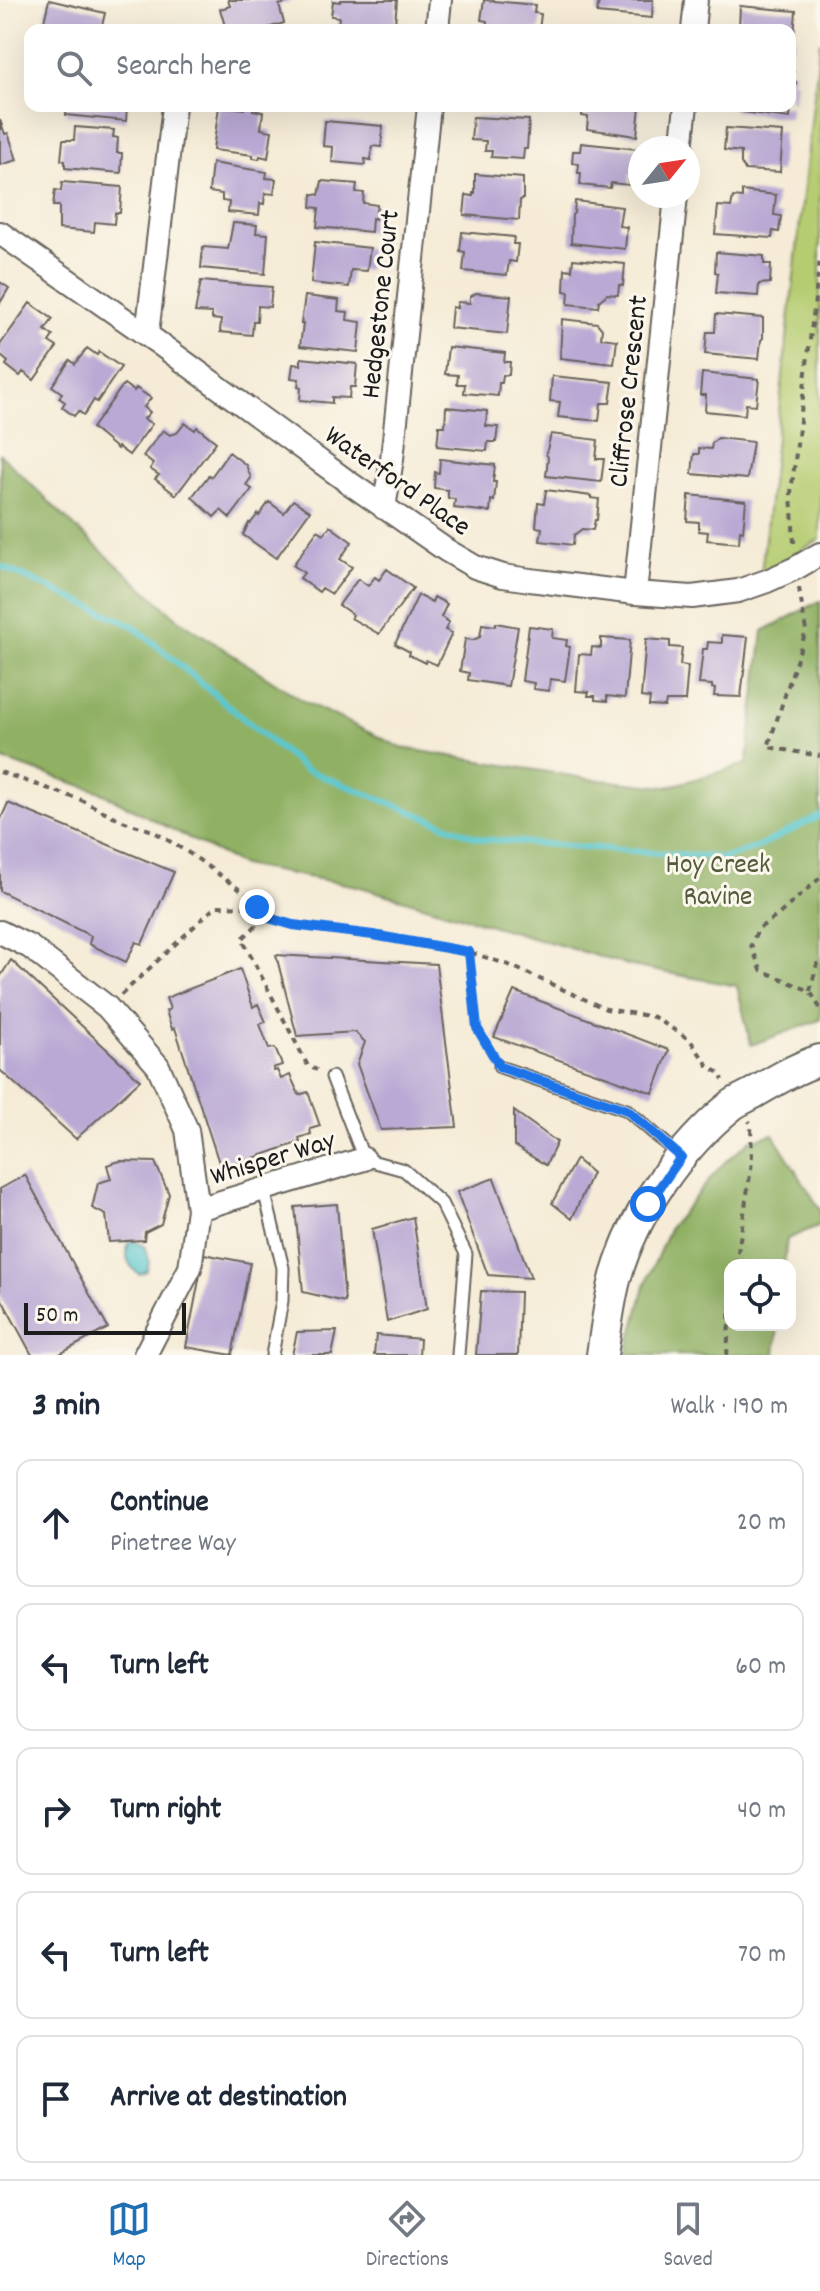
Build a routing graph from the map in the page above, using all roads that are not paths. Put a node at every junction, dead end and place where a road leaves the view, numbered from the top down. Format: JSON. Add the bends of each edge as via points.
{"nodes":[{"id":1,"x":440,"y":0,"type":"edge"},
{"id":2,"x":696,"y":0,"type":"edge"},
{"id":3,"x":438,"y":24,"type":"edge"},
{"id":4,"x":694,"y":24,"type":"edge"},
{"id":5,"x":173,"y":112,"type":"edge"},
{"id":6,"x":428,"y":112,"type":"edge"},
{"id":7,"x":685,"y":112,"type":"edge"},
{"id":8,"x":682,"y":136,"type":"edge"},
{"id":9,"x":675,"y":208,"type":"edge"},
{"id":10,"x":0,"y":233,"type":"edge"},
{"id":11,"x":147,"y":334,"type":"junction"},
{"id":12,"x":384,"y":508,"type":"junction"},
{"id":13,"x":820,"y":554,"type":"edge"},
{"id":14,"x":635,"y":593,"type":"junction"},
{"id":15,"x":0,"y":933,"type":"edge"},
{"id":16,"x":820,"y":1060,"type":"edge"},
{"id":17,"x":500,"y":1067,"type":"road end"},
{"id":18,"x":332,"y":1077,"type":"road end"},
{"id":19,"x":681,"y":1157,"type":"junction"},
{"id":20,"x":364,"y":1159,"type":"junction"},
{"id":21,"x":264,"y":1190,"type":"junction"},
{"id":22,"x":198,"y":1209,"type":"junction"},
{"id":23,"x":145,"y":1355,"type":"edge"},
{"id":24,"x":272,"y":1355,"type":"edge"},
{"id":25,"x":458,"y":1355,"type":"edge"},
{"id":26,"x":602,"y":1355,"type":"edge"}],
"edges":[{"from":1,"to":3,"type":"street"},
{"from":2,"to":4,"type":"street"},
{"from":5,"to":11,"type":"street"},
{"from":6,"to":12,"type":"street","name":"Hedgestone Court"},
{"from":7,"to":8,"type":"street"},
{"from":9,"to":14,"type":"street","name":"Cliffrose Crescent"},
{"from":10,"to":11,"type":"street","name":"Waterford Place"},
{"from":11,"to":12,"type":"street","name":"Waterford Place"},
{"from":12,"to":14,"type":"street","name":"Waterford Place","via":[[489,572]]},
{"from":13,"to":14,"type":"street","name":"Waterford Place","via":[[738,591],[692,597]]},
{"from":15,"to":22,"type":"street","via":[[30,947],[107,1007],[158,1066],[187,1130]]},
{"from":16,"to":19,"type":"main road","via":[[735,1102]]},
{"from":17,"to":19,"type":"lane","via":[[627,1110]]},
{"from":18,"to":20,"type":"lane"},
{"from":19,"to":26,"type":"main road","via":[[648,1204],[616,1275]]},
{"from":20,"to":21,"type":"street","name":"Whisper Way"},
{"from":20,"to":25,"type":"lane","via":[[404,1170],[441,1203],[466,1254]]},
{"from":21,"to":22,"type":"street","name":"Whisper Way"},
{"from":21,"to":24,"type":"lane","via":[[283,1268]]},
{"from":22,"to":23,"type":"street","via":[[190,1268]]}]}
